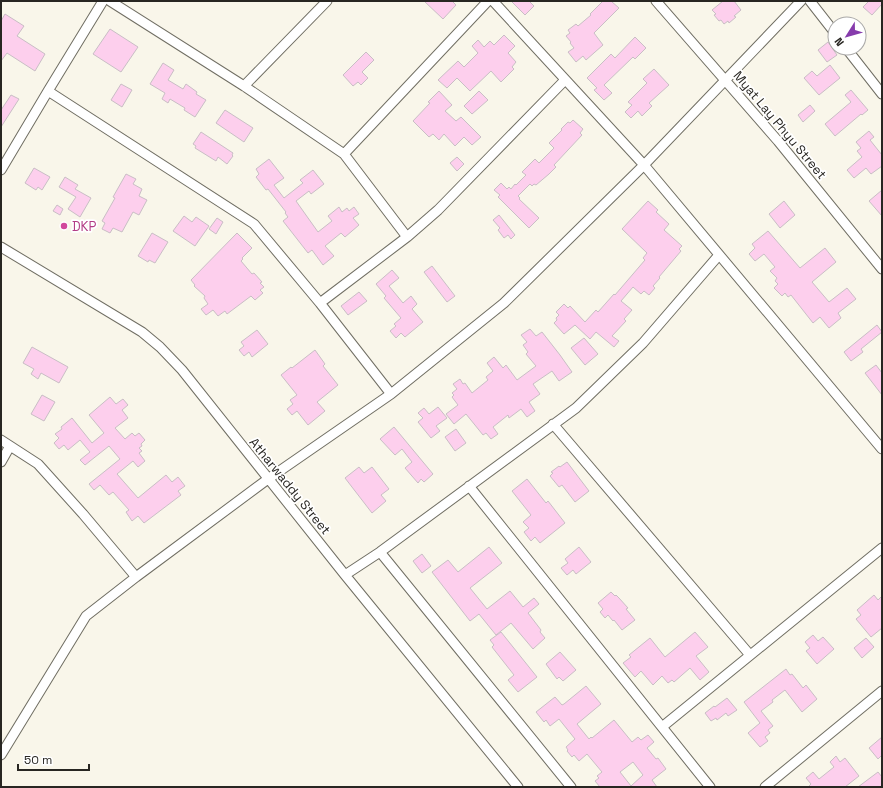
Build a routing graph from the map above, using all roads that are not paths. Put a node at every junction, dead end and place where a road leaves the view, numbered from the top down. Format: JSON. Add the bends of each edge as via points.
{"nodes":[{"id":1,"x":103,"y":1,"type":"edge"},
{"id":2,"x":110,"y":1,"type":"edge"},
{"id":3,"x":327,"y":1,"type":"edge"},
{"id":4,"x":488,"y":1,"type":"edge"},
{"id":5,"x":493,"y":1,"type":"edge"},
{"id":6,"x":656,"y":1,"type":"edge"},
{"id":7,"x":801,"y":1,"type":"edge"},
{"id":8,"x":810,"y":1,"type":"edge"},
{"id":9,"x":827,"y":23,"type":"edge"},
{"id":10,"x":853,"y":56,"type":"edge"},
{"id":11,"x":565,"y":80,"type":"junction"},
{"id":12,"x":726,"y":80,"type":"junction"},
{"id":13,"x":244,"y":86,"type":"junction"},
{"id":14,"x":48,"y":90,"type":"junction"},
{"id":15,"x":881,"y":91,"type":"edge"},
{"id":16,"x":344,"y":154,"type":"junction"},
{"id":17,"x":644,"y":165,"type":"junction"},
{"id":18,"x":1,"y":170,"type":"edge"},
{"id":19,"x":408,"y":237,"type":"junction"},
{"id":20,"x":1,"y":247,"type":"edge"},
{"id":21,"x":719,"y":255,"type":"junction"},
{"id":22,"x":882,"y":269,"type":"edge"},
{"id":23,"x":320,"y":303,"type":"junction"},
{"id":24,"x":391,"y":394,"type":"junction"},
{"id":25,"x":553,"y":424,"type":"junction"},
{"id":26,"x":1,"y":440,"type":"edge"},
{"id":27,"x":10,"y":446,"type":"junction"},
{"id":28,"x":882,"y":450,"type":"edge"},
{"id":29,"x":1,"y":462,"type":"edge"},
{"id":30,"x":268,"y":480,"type":"junction"},
{"id":31,"x":469,"y":486,"type":"junction"},
{"id":32,"x":882,"y":548,"type":"edge"},
{"id":33,"x":380,"y":552,"type":"junction"},
{"id":34,"x":345,"y":575,"type":"junction"},
{"id":35,"x":136,"y":577,"type":"junction"},
{"id":36,"x":750,"y":655,"type":"junction"},
{"id":37,"x":882,"y":691,"type":"edge"},
{"id":38,"x":662,"y":727,"type":"junction"},
{"id":39,"x":1,"y":755,"type":"edge"},
{"id":40,"x":518,"y":787,"type":"edge"},
{"id":41,"x":571,"y":787,"type":"edge"},
{"id":42,"x":710,"y":787,"type":"edge"},
{"id":43,"x":765,"y":787,"type":"edge"}],
"edges":[{"from":1,"to":14,"type":"street"},
{"from":2,"to":13,"type":"street"},
{"from":3,"to":13,"type":"street"},
{"from":4,"to":16,"type":"street"},
{"from":5,"to":11,"type":"street"},
{"from":6,"to":12,"type":"street","name":"Myat Lay Phyu Street"},
{"from":7,"to":12,"type":"street"},
{"from":8,"to":9,"type":"street"},
{"from":10,"to":15,"type":"street"},
{"from":11,"to":17,"type":"street"},
{"from":11,"to":19,"type":"street","via":[[438,210]]},
{"from":12,"to":17,"type":"street"},
{"from":12,"to":22,"type":"street","name":"Myat Lay Phyu Street"},
{"from":13,"to":16,"type":"street"},
{"from":14,"to":18,"type":"street"},
{"from":14,"to":23,"type":"street","via":[[254,224]]},
{"from":16,"to":19,"type":"street"},
{"from":17,"to":21,"type":"street"},
{"from":17,"to":24,"type":"street","via":[[504,303]]},
{"from":19,"to":23,"type":"street"},
{"from":20,"to":30,"type":"street","name":"Atharwaddy Street","via":[[142,332],[160,347],[182,370]]},
{"from":21,"to":25,"type":"street","via":[[642,342],[576,408]]},
{"from":21,"to":28,"type":"street"},
{"from":23,"to":24,"type":"street"},
{"from":24,"to":30,"type":"street"},
{"from":25,"to":31,"type":"street"},
{"from":25,"to":36,"type":"street"},
{"from":26,"to":27,"type":"street"},
{"from":27,"to":29,"type":"street"},
{"from":27,"to":35,"type":"street","via":[[38,464]]},
{"from":30,"to":34,"type":"street","name":"Atharwaddy Street"},
{"from":30,"to":35,"type":"street"},
{"from":31,"to":33,"type":"street"},
{"from":31,"to":38,"type":"street"},
{"from":32,"to":36,"type":"street"},
{"from":33,"to":34,"type":"street"},
{"from":33,"to":41,"type":"street"},
{"from":34,"to":40,"type":"street","name":"Atharwaddy Street"},
{"from":35,"to":39,"type":"street","via":[[86,616]]},
{"from":36,"to":38,"type":"street"},
{"from":37,"to":43,"type":"street"},
{"from":38,"to":42,"type":"street"}]}
